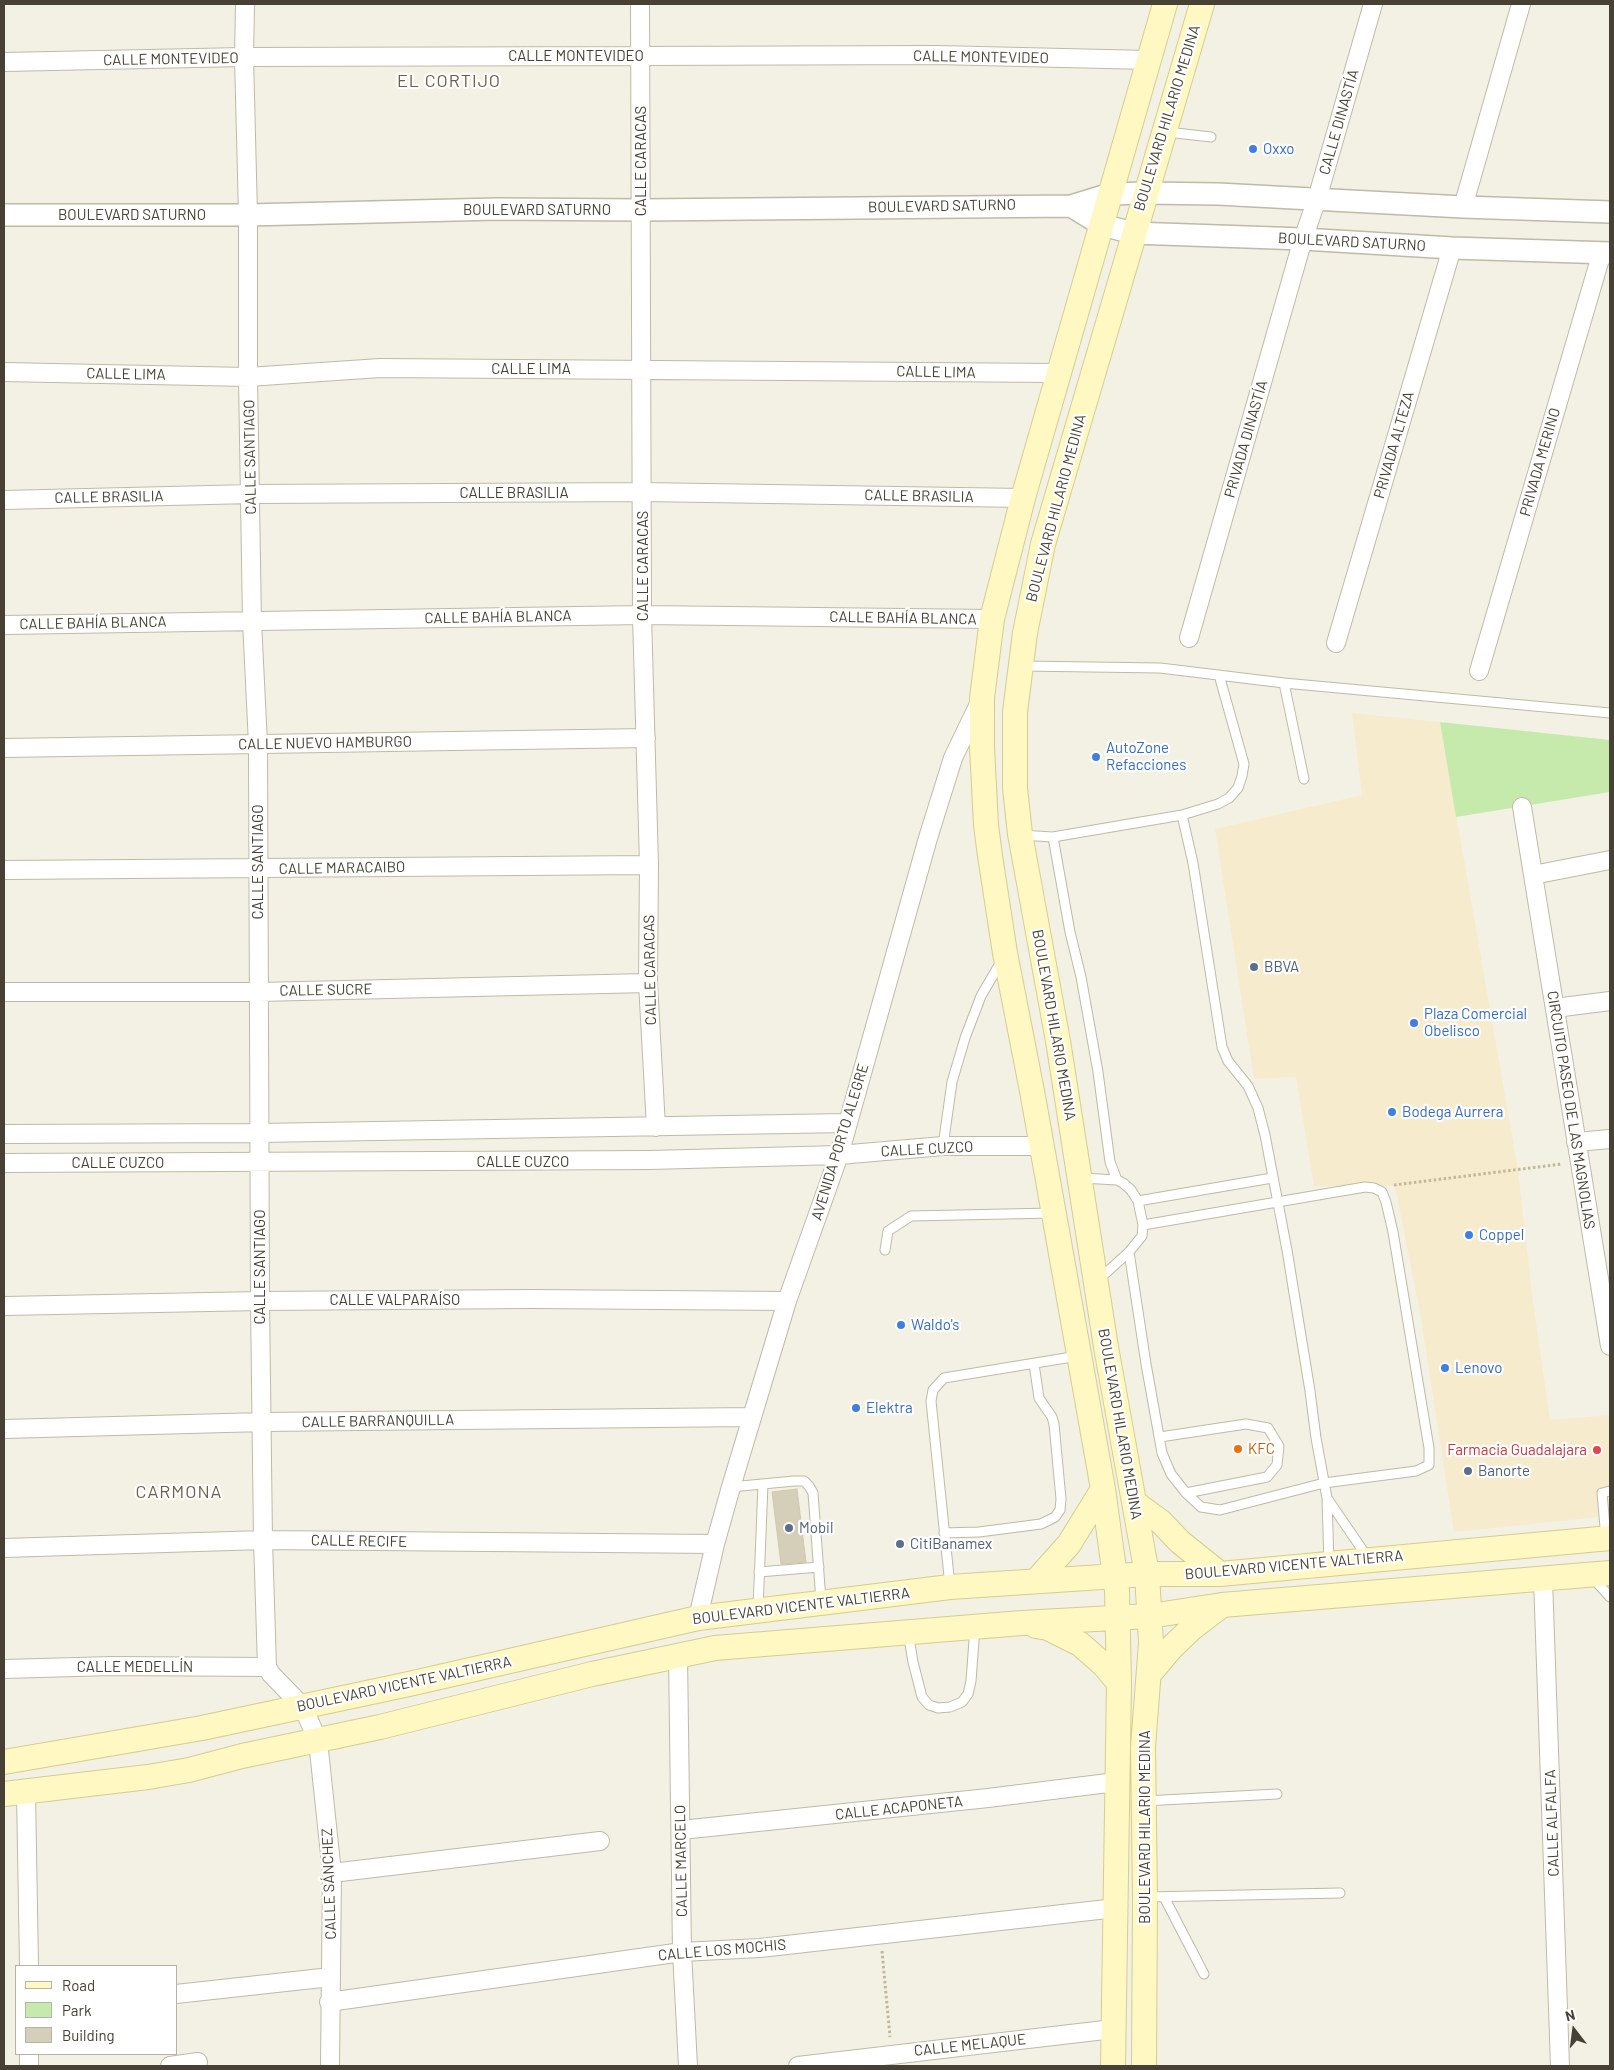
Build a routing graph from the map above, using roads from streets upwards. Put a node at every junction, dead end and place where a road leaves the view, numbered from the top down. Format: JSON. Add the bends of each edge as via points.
{"nodes":[{"id":1,"x":245,"y":4,"type":"edge"},
{"id":2,"x":640,"y":4,"type":"edge"},
{"id":3,"x":1165,"y":4,"type":"edge"},
{"id":4,"x":1202,"y":4,"type":"edge"},
{"id":5,"x":1373,"y":4,"type":"edge"},
{"id":6,"x":1521,"y":4,"type":"edge"},
{"id":7,"x":641,"y":56,"type":"junction"},
{"id":8,"x":244,"y":58,"type":"junction"},
{"id":9,"x":1148,"y":60,"type":"junction"},
{"id":10,"x":4,"y":62,"type":"edge"},
{"id":11,"x":1145,"y":193,"type":"junction"},
{"id":12,"x":1110,"y":194,"type":"junction"},
{"id":13,"x":1317,"y":199,"type":"junction"},
{"id":14,"x":1071,"y":206,"type":"junction"},
{"id":15,"x":1463,"y":208,"type":"junction"},
{"id":16,"x":642,"y":210,"type":"junction"},
{"id":17,"x":1610,"y":212,"type":"edge"},
{"id":18,"x":4,"y":215,"type":"edge"},
{"id":19,"x":248,"y":215,"type":"junction"},
{"id":20,"x":1102,"y":225,"type":"junction"},
{"id":21,"x":1133,"y":233,"type":"junction"},
{"id":22,"x":1303,"y":239,"type":"junction"},
{"id":23,"x":1452,"y":248,"type":"junction"},
{"id":24,"x":1606,"y":252,"type":"edge"},
{"id":25,"x":641,"y":370,"type":"junction"},
{"id":26,"x":4,"y":372,"type":"edge"},
{"id":27,"x":1058,"y":373,"type":"junction"},
{"id":28,"x":248,"y":376,"type":"junction"},
{"id":29,"x":643,"y":492,"type":"junction"},
{"id":30,"x":251,"y":494,"type":"junction"},
{"id":31,"x":1024,"y":498,"type":"junction"},
{"id":32,"x":4,"y":500,"type":"edge"},
{"id":33,"x":642,"y":615,"type":"junction"},
{"id":34,"x":992,"y":619,"type":"junction"},
{"id":35,"x":252,"y":621,"type":"junction"},
{"id":36,"x":4,"y":624,"type":"edge"},
{"id":37,"x":1189,"y":638,"type":"dead end"},
{"id":38,"x":1336,"y":643,"type":"dead end"},
{"id":39,"x":1479,"y":671,"type":"dead end"},
{"id":40,"x":982,"y":698,"type":"junction"},
{"id":41,"x":646,"y":738,"type":"junction"},
{"id":42,"x":258,"y":744,"type":"junction"},
{"id":43,"x":4,"y":748,"type":"edge"},
{"id":44,"x":1522,"y":807,"type":"dead end"},
{"id":45,"x":1610,"y":860,"type":"edge"},
{"id":46,"x":649,"y":866,"type":"junction"},
{"id":47,"x":258,"y":869,"type":"junction"},
{"id":48,"x":4,"y":870,"type":"edge"},
{"id":49,"x":1533,"y":875,"type":"junction"},
{"id":50,"x":648,"y":983,"type":"junction"},
{"id":51,"x":4,"y":992,"type":"edge"},
{"id":52,"x":258,"y":992,"type":"junction"},
{"id":53,"x":1610,"y":1001,"type":"edge"},
{"id":54,"x":1555,"y":1008,"type":"junction"},
{"id":55,"x":847,"y":1123,"type":"junction"},
{"id":56,"x":656,"y":1127,"type":"junction"},
{"id":57,"x":259,"y":1133,"type":"junction"},
{"id":58,"x":4,"y":1134,"type":"edge"},
{"id":59,"x":1610,"y":1139,"type":"edge"},
{"id":60,"x":1576,"y":1142,"type":"junction"},
{"id":61,"x":1042,"y":1146,"type":"junction"},
{"id":62,"x":839,"y":1155,"type":"junction"},
{"id":63,"x":4,"y":1163,"type":"edge"},
{"id":64,"x":260,"y":1164,"type":"junction"},
{"id":65,"x":260,"y":1301,"type":"junction"},
{"id":66,"x":787,"y":1301,"type":"junction"},
{"id":67,"x":4,"y":1306,"type":"edge"},
{"id":68,"x":1610,"y":1348,"type":"edge"},
{"id":69,"x":752,"y":1417,"type":"junction"},
{"id":70,"x":263,"y":1422,"type":"junction"},
{"id":71,"x":4,"y":1429,"type":"edge"},
{"id":72,"x":1103,"y":1489,"type":"junction"},
{"id":73,"x":1135,"y":1503,"type":"junction"},
{"id":74,"x":1608,"y":1538,"type":"edge"},
{"id":75,"x":263,"y":1540,"type":"junction"},
{"id":76,"x":715,"y":1544,"type":"junction"},
{"id":77,"x":4,"y":1548,"type":"edge"},
{"id":78,"x":1147,"y":1574,"type":"junction"},
{"id":79,"x":1220,"y":1574,"type":"junction"},
{"id":80,"x":1600,"y":1574,"type":"edge"},
{"id":81,"x":1116,"y":1578,"type":"junction"},
{"id":82,"x":1543,"y":1579,"type":"junction"},
{"id":83,"x":1037,"y":1580,"type":"junction"},
{"id":84,"x":1222,"y":1606,"type":"junction"},
{"id":85,"x":1119,"y":1616,"type":"junction"},
{"id":86,"x":1150,"y":1616,"type":"junction"},
{"id":87,"x":698,"y":1618,"type":"junction"},
{"id":88,"x":1022,"y":1623,"type":"junction"},
{"id":89,"x":678,"y":1655,"type":"junction"},
{"id":90,"x":267,"y":1667,"type":"junction"},
{"id":91,"x":4,"y":1669,"type":"edge"},
{"id":92,"x":1150,"y":1673,"type":"junction"},
{"id":93,"x":1119,"y":1683,"type":"junction"},
{"id":94,"x":303,"y":1706,"type":"junction"},
{"id":95,"x":318,"y":1741,"type":"junction"},
{"id":96,"x":4,"y":1762,"type":"edge"},
{"id":97,"x":1116,"y":1782,"type":"junction"},
{"id":98,"x":15,"y":1793,"type":"edge"},
{"id":99,"x":681,"y":1830,"type":"junction"},
{"id":100,"x":600,"y":1841,"type":"dead end"},
{"id":101,"x":332,"y":1873,"type":"junction"},
{"id":102,"x":1116,"y":1908,"type":"junction"},
{"id":103,"x":682,"y":1952,"type":"junction"},
{"id":104,"x":28,"y":1965,"type":"edge"},
{"id":105,"x":331,"y":1977,"type":"junction"},
{"id":106,"x":178,"y":1994,"type":"edge"},
{"id":107,"x":329,"y":2002,"type":"junction"},
{"id":108,"x":1113,"y":2029,"type":"junction"},
{"id":109,"x":198,"y":2062,"type":"dead end"},
{"id":110,"x":170,"y":2066,"type":"edge"},
{"id":111,"x":330,"y":2066,"type":"edge"},
{"id":112,"x":688,"y":2066,"type":"edge"},
{"id":113,"x":798,"y":2066,"type":"edge"},
{"id":114,"x":1113,"y":2066,"type":"edge"},
{"id":115,"x":1144,"y":2066,"type":"edge"},
{"id":116,"x":1560,"y":2066,"type":"edge"}],
"edges":[{"from":1,"to":8,"type":"street","name":"CALLE SANTIAGO"},
{"from":2,"to":7,"type":"street","name":"CALLE CARACAS"},
{"from":3,"to":9,"type":"main road","name":"BOULEVARD HILARIO MEDINA"},
{"from":4,"to":11,"type":"main road","name":"BOULEVARD HILARIO MEDINA"},
{"from":5,"to":13,"type":"street","name":"CALLE DINASTÍA"},
{"from":6,"to":15,"type":"street"},
{"from":7,"to":8,"type":"street","name":"CALLE MONTEVIDEO"},
{"from":7,"to":9,"type":"street","name":"CALLE MONTEVIDEO","via":[[937,55]]},
{"from":7,"to":16,"type":"street","name":"CALLE CARACAS"},
{"from":8,"to":10,"type":"street","name":"CALLE MONTEVIDEO"},
{"from":8,"to":19,"type":"street","name":"CALLE SANTIAGO"},
{"from":9,"to":12,"type":"main road","name":"BOULEVARD HILARIO MEDINA"},
{"from":11,"to":12,"type":"street","name":"BOULEVARD SATURNO"},
{"from":11,"to":13,"type":"street","name":"BOULEVARD SATURNO"},
{"from":11,"to":21,"type":"main road","name":"BOULEVARD HILARIO MEDINA"},
{"from":12,"to":14,"type":"street","name":"BOULEVARD SATURNO"},
{"from":12,"to":20,"type":"main road","name":"BOULEVARD HILARIO MEDINA"},
{"from":13,"to":15,"type":"street","name":"BOULEVARD SATURNO"},
{"from":13,"to":22,"type":"street","name":"CALLE DINASTÍA"},
{"from":14,"to":16,"type":"street","name":"BOULEVARD SATURNO"},
{"from":14,"to":20,"type":"street","name":"BOULEVARD SATURNO"},
{"from":15,"to":17,"type":"street","name":"BOULEVARD SATURNO"},
{"from":16,"to":19,"type":"street","name":"BOULEVARD SATURNO","via":[[497,209]]},
{"from":16,"to":25,"type":"street","name":"CALLE CARACAS"},
{"from":18,"to":19,"type":"street","name":"BOULEVARD SATURNO"},
{"from":19,"to":28,"type":"street","name":"CALLE SANTIAGO"},
{"from":20,"to":21,"type":"street","name":"BOULEVARD SATURNO"},
{"from":20,"to":27,"type":"main road","name":"BOULEVARD HILARIO MEDINA"},
{"from":21,"to":22,"type":"street","name":"BOULEVARD SATURNO"},
{"from":21,"to":73,"type":"main road","name":"BOULEVARD HILARIO MEDINA","via":[[1033,586],[1020,666],[1014,747],[1020,834],[1058,1041],[1120,1434]]},
{"from":22,"to":23,"type":"street","name":"BOULEVARD SATURNO"},
{"from":22,"to":37,"type":"street","name":"PRIVADA DINASTÍA"},
{"from":23,"to":24,"type":"street","name":"BOULEVARD SATURNO"},
{"from":23,"to":38,"type":"street","name":"PRIVADA ALTEZA"},
{"from":24,"to":39,"type":"street","name":"PRIVADA MERINO"},
{"from":25,"to":27,"type":"street","name":"CALLE LIMA"},
{"from":25,"to":28,"type":"street","name":"CALLE LIMA","via":[[380,368]]},
{"from":25,"to":29,"type":"street","name":"CALLE CARACAS"},
{"from":26,"to":28,"type":"street","name":"CALLE LIMA"},
{"from":27,"to":31,"type":"main road","name":"BOULEVARD HILARIO MEDINA"},
{"from":28,"to":30,"type":"street","name":"CALLE SANTIAGO"},
{"from":29,"to":30,"type":"street","name":"CALLE BRASILIA"},
{"from":29,"to":31,"type":"street","name":"CALLE BRASILIA"},
{"from":29,"to":33,"type":"street","name":"CALLE CARACAS"},
{"from":30,"to":32,"type":"street","name":"CALLE BRASILIA"},
{"from":30,"to":35,"type":"street","name":"CALLE SANTIAGO"},
{"from":31,"to":34,"type":"main road","name":"BOULEVARD HILARIO MEDINA"},
{"from":33,"to":34,"type":"street","name":"CALLE BAHÍA BLANCA"},
{"from":33,"to":35,"type":"street","name":"CALLE BAHÍA BLANCA"},
{"from":33,"to":41,"type":"street","name":"CALLE CARACAS"},
{"from":34,"to":40,"type":"main road","name":"BOULEVARD HILARIO MEDINA"},
{"from":35,"to":36,"type":"street","name":"CALLE BAHÍA BLANCA"},
{"from":35,"to":42,"type":"street","name":"CALLE SANTIAGO"},
{"from":40,"to":55,"type":"street","name":"AVENIDA PORTO ALEGRE","via":[[953,758]]},
{"from":40,"to":61,"type":"main road","name":"BOULEVARD HILARIO MEDINA","via":[[986,825]]},
{"from":41,"to":42,"type":"street","name":"CALLE NUEVO HAMBURGO"},
{"from":41,"to":46,"type":"street","name":"CALLE CARACAS"},
{"from":42,"to":43,"type":"street","name":"CALLE NUEVO HAMBURGO"},
{"from":42,"to":47,"type":"street","name":"CALLE SANTIAGO"},
{"from":44,"to":49,"type":"street","name":"CIRCUITO PASEO DE LAS MAGNOLIAS"},
{"from":45,"to":49,"type":"street"},
{"from":46,"to":47,"type":"street","name":"CALLE MARACAIBO"},
{"from":46,"to":50,"type":"street","name":"CALLE CARACAS"},
{"from":47,"to":48,"type":"street","name":"CALLE MARACAIBO"},
{"from":47,"to":52,"type":"street","name":"CALLE SANTIAGO"},
{"from":49,"to":54,"type":"street","name":"CIRCUITO PASEO DE LAS MAGNOLIAS"},
{"from":50,"to":52,"type":"street","name":"CALLE SUCRE"},
{"from":50,"to":56,"type":"street","name":"CALLE CARACAS"},
{"from":51,"to":52,"type":"street","name":"CALLE SUCRE"},
{"from":52,"to":57,"type":"street","name":"CALLE SANTIAGO"},
{"from":53,"to":54,"type":"street"},
{"from":54,"to":60,"type":"street","name":"CIRCUITO PASEO DE LAS MAGNOLIAS"},
{"from":55,"to":56,"type":"street","name":"CALLE CUZCO"},
{"from":55,"to":62,"type":"street","name":"AVENIDA PORTO ALEGRE"},
{"from":56,"to":57,"type":"street","name":"CALLE CUZCO"},
{"from":57,"to":58,"type":"street","name":"CALLE CUZCO"},
{"from":57,"to":64,"type":"street","name":"CALLE SANTIAGO"},
{"from":59,"to":60,"type":"street"},
{"from":60,"to":68,"type":"street","name":"CIRCUITO PASEO DE LAS MAGNOLIAS"},
{"from":61,"to":62,"type":"street","name":"CALLE CUZCO","via":[[944,1146]]},
{"from":61,"to":72,"type":"main road","name":"BOULEVARD HILARIO MEDINA"},
{"from":62,"to":64,"type":"street","name":"CALLE CUZCO"},
{"from":62,"to":66,"type":"street","name":"AVENIDA PORTO ALEGRE"},
{"from":63,"to":64,"type":"street","name":"CALLE CUZCO"},
{"from":64,"to":65,"type":"street","name":"CALLE SANTIAGO"},
{"from":65,"to":66,"type":"street","name":"CALLE VALPARAÍSO"},
{"from":65,"to":67,"type":"street","name":"CALLE VALPARAÍSO"},
{"from":65,"to":70,"type":"street","name":"CALLE SANTIAGO"},
{"from":66,"to":69,"type":"street","name":"AVENIDA PORTO ALEGRE"},
{"from":69,"to":70,"type":"street","name":"CALLE BARRANQUILLA"},
{"from":69,"to":76,"type":"street","name":"AVENIDA PORTO ALEGRE"},
{"from":70,"to":71,"type":"street","name":"CALLE BARRANQUILLA"},
{"from":70,"to":75,"type":"street","name":"CALLE SANTIAGO"},
{"from":72,"to":81,"type":"main road","name":"BOULEVARD HILARIO MEDINA"},
{"from":72,"to":83,"type":"main road","via":[[1069,1544]]},
{"from":73,"to":78,"type":"main road","name":"BOULEVARD HILARIO MEDINA"},
{"from":73,"to":79,"type":"main road"},
{"from":74,"to":79,"type":"main road","name":"BOULEVARD VICENTE VALTIERRA"},
{"from":75,"to":76,"type":"street","name":"CALLE RECIFE"},
{"from":75,"to":77,"type":"street","name":"CALLE RECIFE"},
{"from":75,"to":90,"type":"street","name":"CALLE SANTIAGO"},
{"from":76,"to":87,"type":"street","name":"AVENIDA PORTO ALEGRE"},
{"from":78,"to":79,"type":"main road","name":"BOULEVARD VICENTE VALTIERRA"},
{"from":78,"to":81,"type":"main road","name":"BOULEVARD VICENTE VALTIERRA"},
{"from":78,"to":86,"type":"main road","name":"BOULEVARD HILARIO MEDINA"},
{"from":80,"to":82,"type":"main road"},
{"from":81,"to":83,"type":"main road","name":"BOULEVARD VICENTE VALTIERRA"},
{"from":81,"to":85,"type":"main road","name":"BOULEVARD HILARIO MEDINA"},
{"from":82,"to":84,"type":"main road"},
{"from":82,"to":116,"type":"street","name":"CALLE ALFALFA"},
{"from":83,"to":87,"type":"main road","name":"BOULEVARD VICENTE VALTIERRA","via":[[821,1601]]},
{"from":84,"to":86,"type":"main road"},
{"from":84,"to":92,"type":"main road","via":[[1191,1629]]},
{"from":85,"to":86,"type":"main road"},
{"from":85,"to":88,"type":"main road"},
{"from":85,"to":93,"type":"main road","name":"BOULEVARD HILARIO MEDINA"},
{"from":86,"to":92,"type":"main road","name":"BOULEVARD HILARIO MEDINA"},
{"from":87,"to":94,"type":"main road","name":"BOULEVARD VICENTE VALTIERRA"},
{"from":88,"to":89,"type":"main road","via":[[715,1648]]},
{"from":88,"to":93,"type":"main road","via":[[1048,1628],[1080,1644]]},
{"from":89,"to":95,"type":"main road"},
{"from":89,"to":99,"type":"street","name":"CALLE MARCELO"},
{"from":90,"to":91,"type":"street","name":"CALLE MEDELLÍN"},
{"from":90,"to":94,"type":"street"},
{"from":92,"to":115,"type":"main road","name":"BOULEVARD HILARIO MEDINA","via":[[1144,1747],[1144,1801],[1155,1897]]},
{"from":93,"to":97,"type":"main road","name":"BOULEVARD HILARIO MEDINA"},
{"from":94,"to":95,"type":"street","name":"CALLE SÁNCHEZ"},
{"from":94,"to":96,"type":"main road","name":"BOULEVARD VICENTE VALTIERRA","via":[[148,1738]]},
{"from":95,"to":98,"type":"main road","via":[[189,1770]]},
{"from":95,"to":101,"type":"street","name":"CALLE SÁNCHEZ"},
{"from":97,"to":99,"type":"street","name":"CALLE ACAPONETA"},
{"from":97,"to":102,"type":"main road","name":"BOULEVARD HILARIO MEDINA"},
{"from":98,"to":104,"type":"street"},
{"from":99,"to":103,"type":"street","name":"CALLE MARCELO"},
{"from":100,"to":101,"type":"street"},
{"from":101,"to":105,"type":"street","name":"CALLE SÁNCHEZ"},
{"from":102,"to":103,"type":"street","name":"CALLE LOS MOCHIS","via":[[760,1948]]},
{"from":102,"to":108,"type":"main road","name":"BOULEVARD HILARIO MEDINA"},
{"from":103,"to":107,"type":"street","name":"CALLE LOS MOCHIS"},
{"from":103,"to":112,"type":"street","name":"CALLE MARCELO"},
{"from":105,"to":106,"type":"street"},
{"from":105,"to":107,"type":"street","name":"CALLE SÁNCHEZ"},
{"from":107,"to":111,"type":"street","name":"CALLE SÁNCHEZ"},
{"from":108,"to":113,"type":"street","name":"CALLE MELAQUE"},
{"from":108,"to":114,"type":"main road","name":"BOULEVARD HILARIO MEDINA"},
{"from":109,"to":110,"type":"street"}]}
